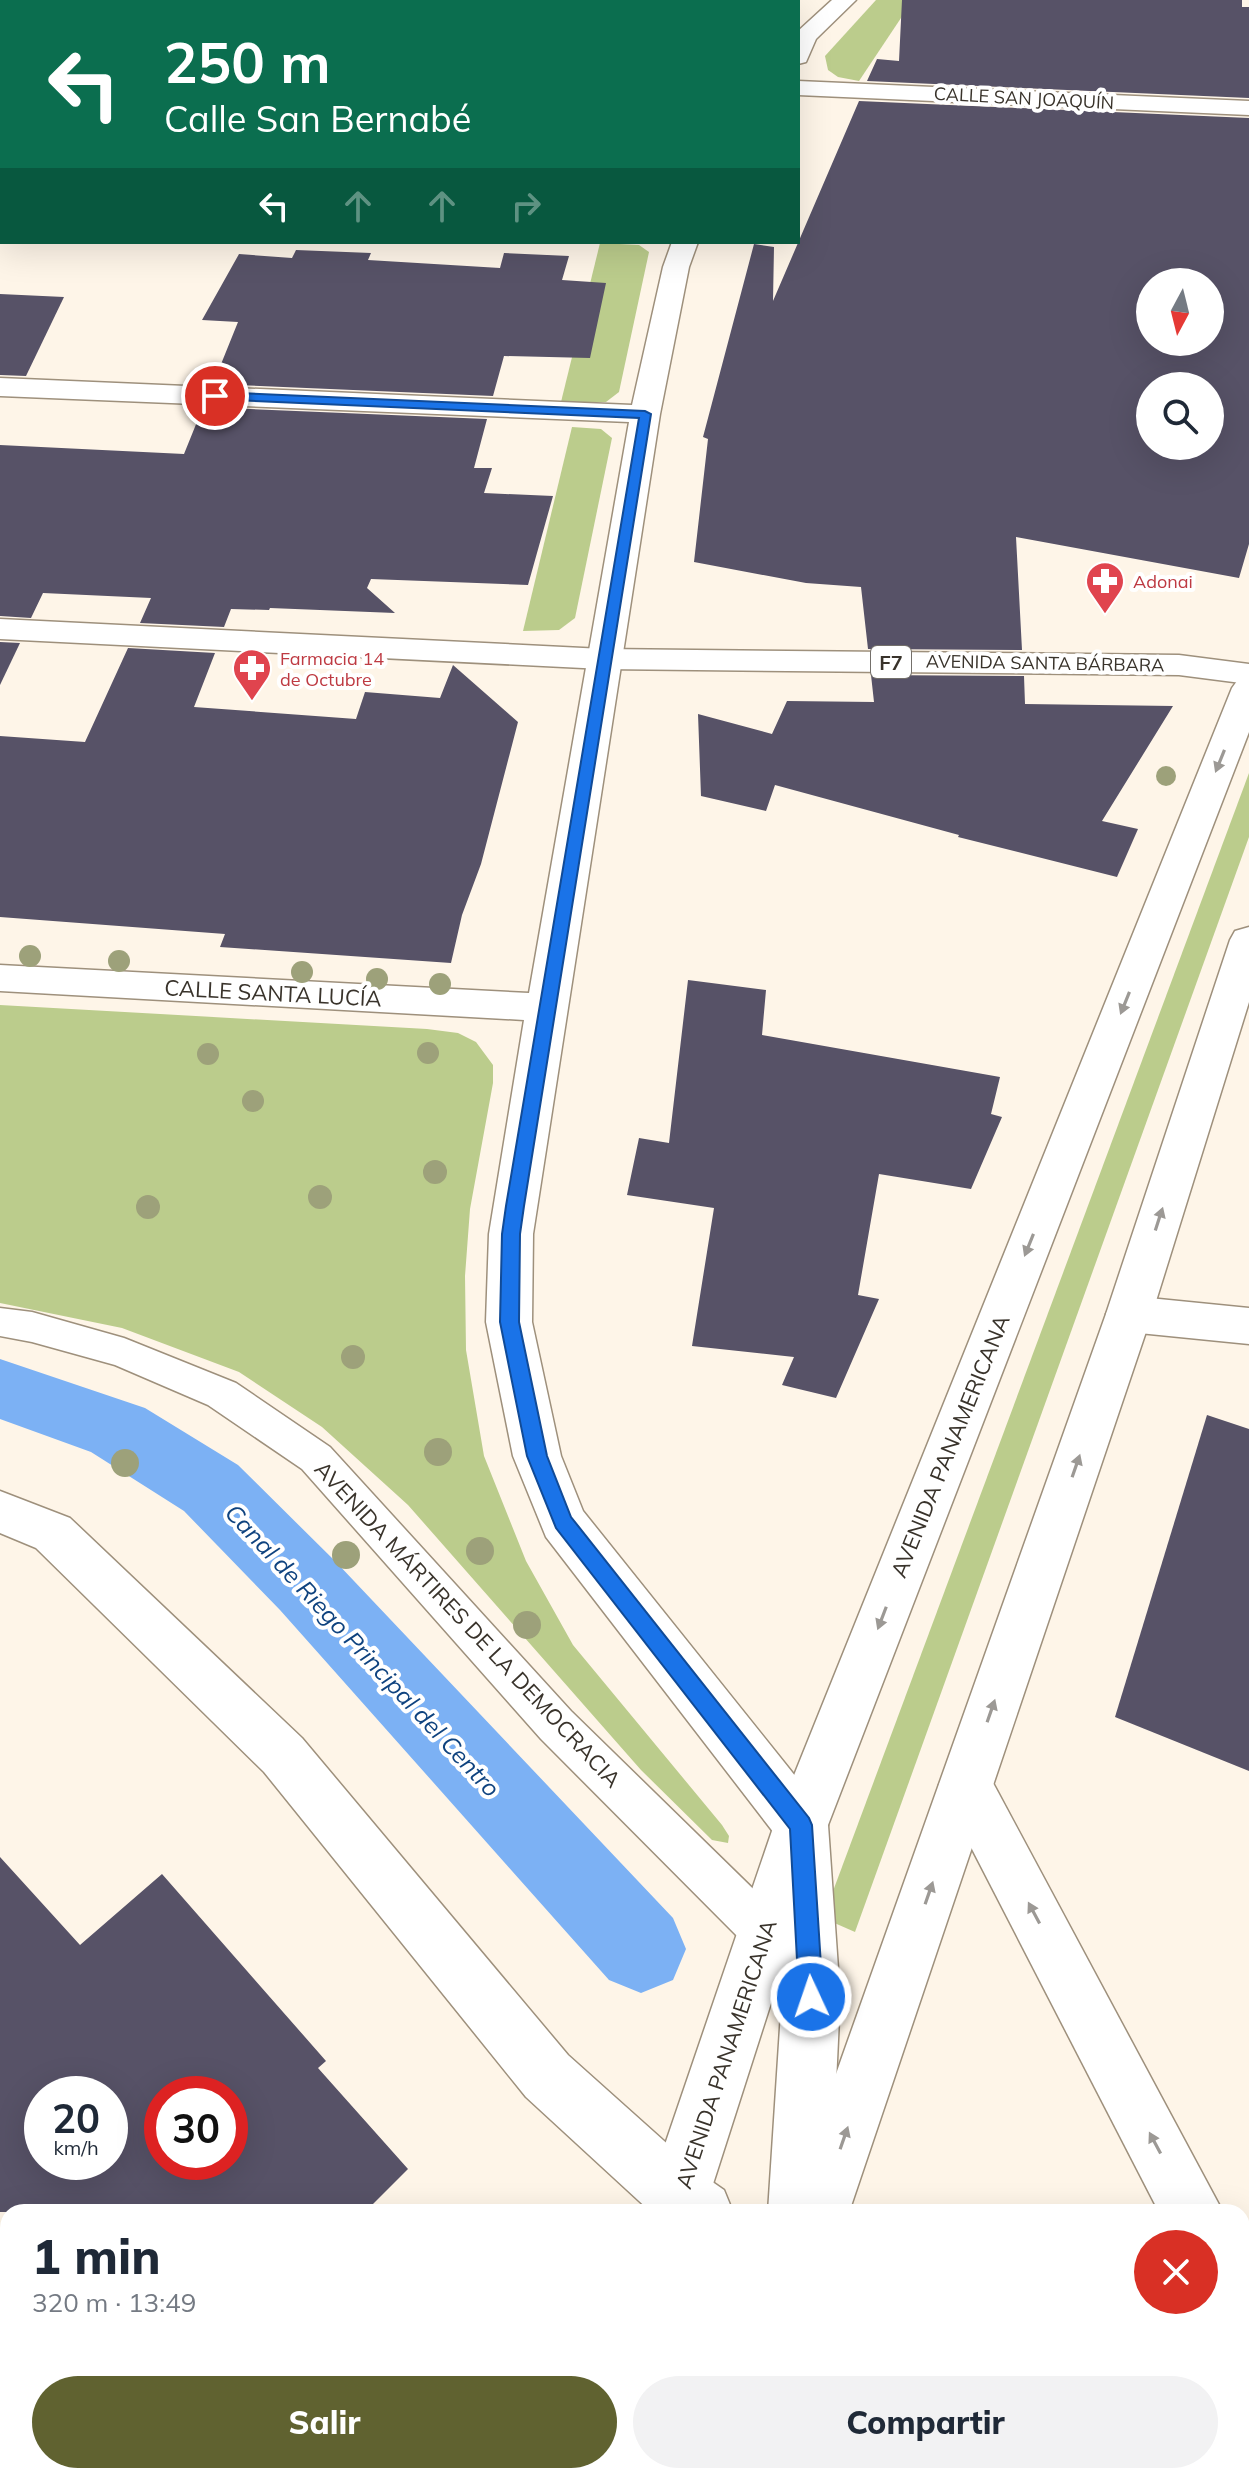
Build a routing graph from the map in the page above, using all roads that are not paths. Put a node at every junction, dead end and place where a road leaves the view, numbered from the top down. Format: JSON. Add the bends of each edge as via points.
{"nodes":[{"id":1,"x":806,"y":0,"type":"edge"},
{"id":2,"x":845,"y":0,"type":"edge"},
{"id":3,"x":801,"y":43,"type":"edge"},
{"id":4,"x":800,"y":88,"type":"edge"},
{"id":5,"x":1249,"y":108,"type":"edge"},
{"id":6,"x":684,"y":244,"type":"edge"},
{"id":7,"x":0,"y":387,"type":"edge"},
{"id":8,"x":645,"y":414,"type":"junction"},
{"id":9,"x":0,"y":629,"type":"edge"},
{"id":10,"x":1249,"y":648,"type":"edge"},
{"id":11,"x":603,"y":659,"type":"junction"},
{"id":12,"x":1179,"y":665,"type":"junction"},
{"id":13,"x":1249,"y":674,"type":"edge"},
{"id":14,"x":1249,"y":688,"type":"edge"},
{"id":15,"x":1249,"y":940,"type":"edge"},
{"id":16,"x":0,"y":978,"type":"edge"},
{"id":17,"x":546,"y":1008,"type":"junction"},
{"id":18,"x":1129,"y":1314,"type":"junction"},
{"id":19,"x":0,"y":1322,"type":"edge"},
{"id":20,"x":1249,"y":1326,"type":"edge"},
{"id":21,"x":0,"y":1511,"type":"edge"},
{"id":22,"x":966,"y":1785,"type":"junction"},
{"id":23,"x":801,"y":1825,"type":"junction"},
{"id":24,"x":766,"y":1933,"type":"junction"},
{"id":25,"x":681,"y":2204,"type":"edge"},
{"id":26,"x":685,"y":2204,"type":"edge"},
{"id":27,"x":799,"y":2204,"type":"edge"},
{"id":28,"x":821,"y":2204,"type":"edge"},
{"id":29,"x":1188,"y":2204,"type":"edge"}],
"edges":[{"from":1,"to":3,"type":"main road"},
{"from":2,"to":3,"type":"main road"},
{"from":4,"to":5,"type":"main road","name":"CALLE SAN JOAQUÍN"},
{"from":6,"to":8,"type":"main road"},
{"from":7,"to":8,"type":"main road"},
{"from":8,"to":11,"type":"main road"},
{"from":9,"to":11,"type":"main road","name":"AVENIDA SANTA BÁRBARA","number":"F7"},
{"from":10,"to":12,"type":"main road","number":"F7"},
{"from":11,"to":12,"type":"main road","name":"AVENIDA SANTA BÁRBARA","number":"F7"},
{"from":11,"to":17,"type":"main road"},
{"from":12,"to":13,"type":"main road","number":"F7"},
{"from":14,"to":23,"type":"main road","name":"AVENIDA PANAMERICANA","one_way":true},
{"from":18,"to":15,"type":"main road","one_way":true},
{"from":16,"to":17,"type":"main road","name":"CALLE SANTA LUCÍA"},
{"from":17,"to":23,"type":"main road","via":[[511,1234],[509,1322],[537,1456],[563,1522]]},
{"from":18,"to":20,"type":"main road"},
{"from":22,"to":18,"type":"main road","one_way":true},
{"from":19,"to":24,"type":"lane","name":"AVENIDA MÁRTIRES DE LA DEMOCRACIA","via":[[124,1353],[222,1394],[316,1458],[556,1725]]},
{"from":21,"to":25,"type":"main road","via":[[53,1533],[283,1755],[547,2076]]},
{"from":28,"to":22,"type":"main road","one_way":true},
{"from":29,"to":22,"type":"main road","one_way":true},
{"from":23,"to":24,"type":"main road","name":"AVENIDA PANAMERICANA"},
{"from":23,"to":27,"type":"main road","via":[[811,1997]]},
{"from":24,"to":26,"type":"main road","name":"AVENIDA PANAMERICANA"}]}
